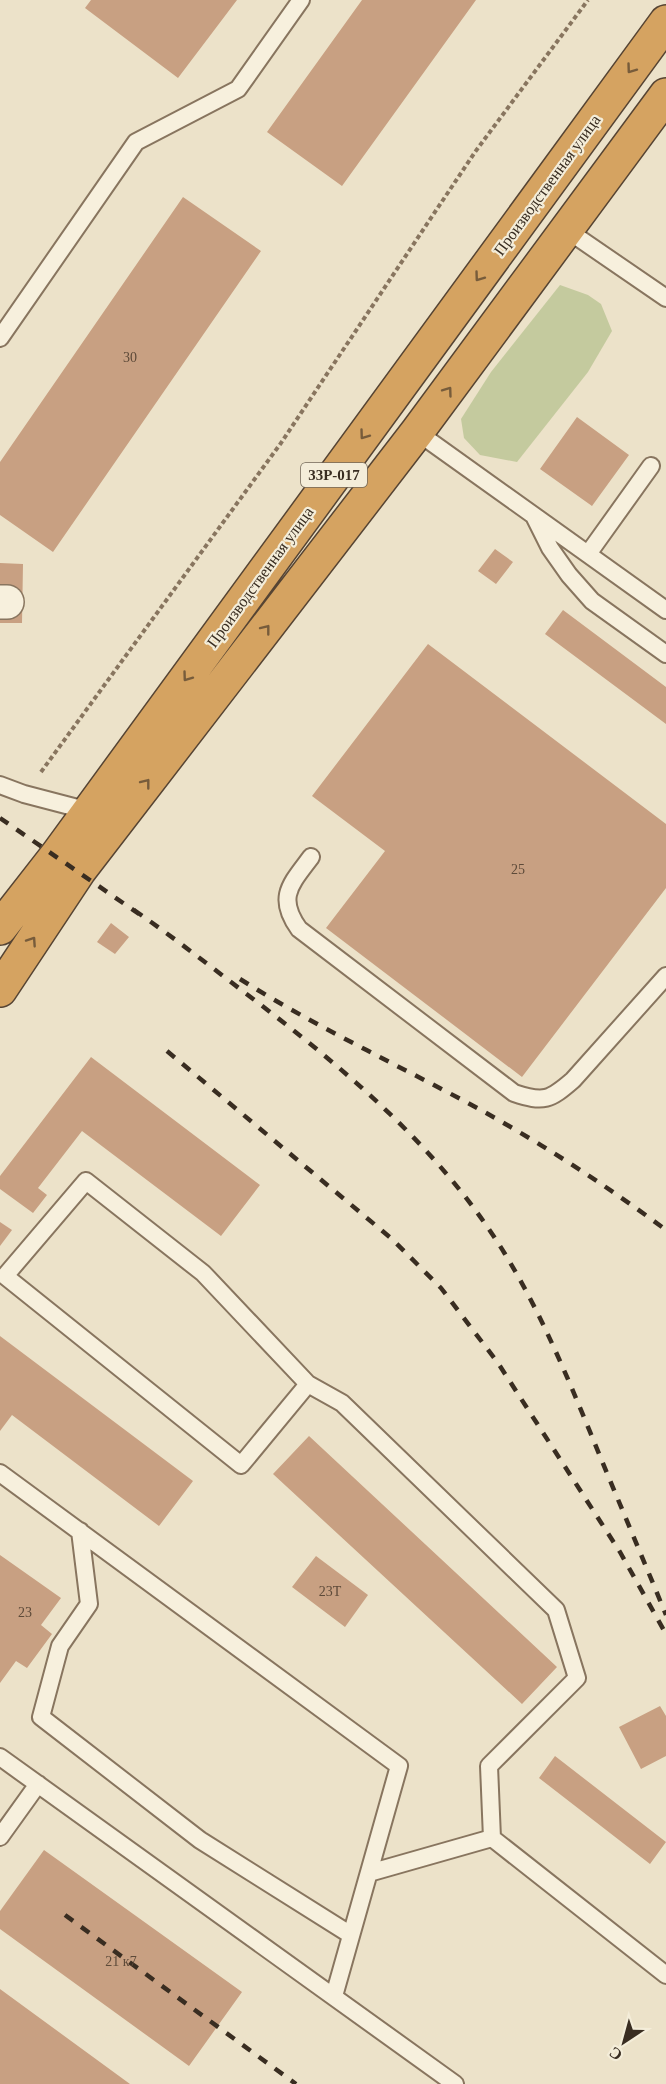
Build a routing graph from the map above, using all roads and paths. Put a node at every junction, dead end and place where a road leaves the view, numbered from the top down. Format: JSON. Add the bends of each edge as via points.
{"nodes":[{"id":1,"x":302,"y":0,"type":"edge"},
{"id":2,"x":588,"y":0,"type":"edge"},
{"id":3,"x":666,"y":22,"type":"edge"},
{"id":4,"x":660,"y":112,"type":"edge"},
{"id":5,"x":567,"y":230,"type":"junction"},
{"id":6,"x":666,"y":298,"type":"edge"},
{"id":7,"x":0,"y":338,"type":"edge"},
{"id":8,"x":417,"y":432,"type":"junction"},
{"id":9,"x":651,"y":466,"type":"dead end"},
{"id":10,"x":533,"y":515,"type":"junction"},
{"id":11,"x":588,"y":554,"type":"junction"},
{"id":12,"x":666,"y":609,"type":"edge"},
{"id":13,"x":666,"y":654,"type":"edge"},
{"id":14,"x":0,"y":785,"type":"edge"},
{"id":15,"x":24,"y":794,"type":"junction"},
{"id":16,"x":89,"y":811,"type":"junction"},
{"id":17,"x":311,"y":857,"type":"dead end"},
{"id":18,"x":0,"y":928,"type":"edge"},
{"id":19,"x":666,"y":976,"type":"edge"},
{"id":20,"x":0,"y":990,"type":"edge"},
{"id":21,"x":308,"y":1384,"type":"junction"},
{"id":22,"x":0,"y":1473,"type":"edge"},
{"id":23,"x":80,"y":1531,"type":"junction"},
{"id":24,"x":0,"y":1757,"type":"edge"},
{"id":25,"x":38,"y":1784,"type":"junction"},
{"id":26,"x":0,"y":1837,"type":"edge"},
{"id":27,"x":492,"y":1838,"type":"junction"},
{"id":28,"x":369,"y":1873,"type":"junction"},
{"id":29,"x":351,"y":1935,"type":"junction"},
{"id":30,"x":666,"y":1976,"type":"edge"},
{"id":31,"x":334,"y":1996,"type":"junction"},
{"id":32,"x":455,"y":2084,"type":"edge"}],
"edges":[{"from":1,"to":7,"type":"lane","via":[[238,89],[136,142]]},
{"from":2,"to":15,"type":"path","via":[[475,152],[281,443]]},
{"from":3,"to":16,"type":"highway","name":"Производственная улица","number":"33Р-017","one_way":true},
{"from":4,"to":5,"type":"highway","name":"Производственная улица","number":"33Р-017"},
{"from":5,"to":6,"type":"lane"},
{"from":8,"to":5,"type":"highway","name":"Производственная улица","number":"33Р-017","one_way":true},
{"from":8,"to":10,"type":"lane"},
{"from":20,"to":8,"type":"highway","name":"Производственная улица","number":"33Р-017","one_way":true,"via":[[79,871]]},
{"from":9,"to":11,"type":"lane"},
{"from":10,"to":11,"type":"lane"},
{"from":10,"to":13,"type":"lane","via":[[550,548],[591,601]]},
{"from":11,"to":12,"type":"lane"},
{"from":14,"to":15,"type":"lane"},
{"from":15,"to":16,"type":"lane"},
{"from":16,"to":18,"type":"highway","name":"Производственная улица","number":"33Р-017"},
{"from":17,"to":19,"type":"lane","via":[[290,886],[286,902],[289,916],[299,929],[514,1093],[535,1100],[556,1095]]},
{"from":21,"to":21,"type":"lane","via":[[241,1465],[5,1276],[86,1181],[203,1273]]},
{"from":21,"to":27,"type":"lane","via":[[342,1402],[555,1610],[577,1678],[489,1766]]},
{"from":22,"to":23,"type":"lane"},
{"from":23,"to":28,"type":"lane","via":[[399,1766]]},
{"from":23,"to":29,"type":"lane","via":[[89,1604],[60,1646],[41,1717],[200,1840]]},
{"from":24,"to":25,"type":"lane"},
{"from":25,"to":26,"type":"lane"},
{"from":25,"to":31,"type":"lane"},
{"from":27,"to":28,"type":"lane"},
{"from":27,"to":30,"type":"lane"},
{"from":28,"to":29,"type":"lane"},
{"from":29,"to":31,"type":"lane"},
{"from":31,"to":32,"type":"lane"}]}
